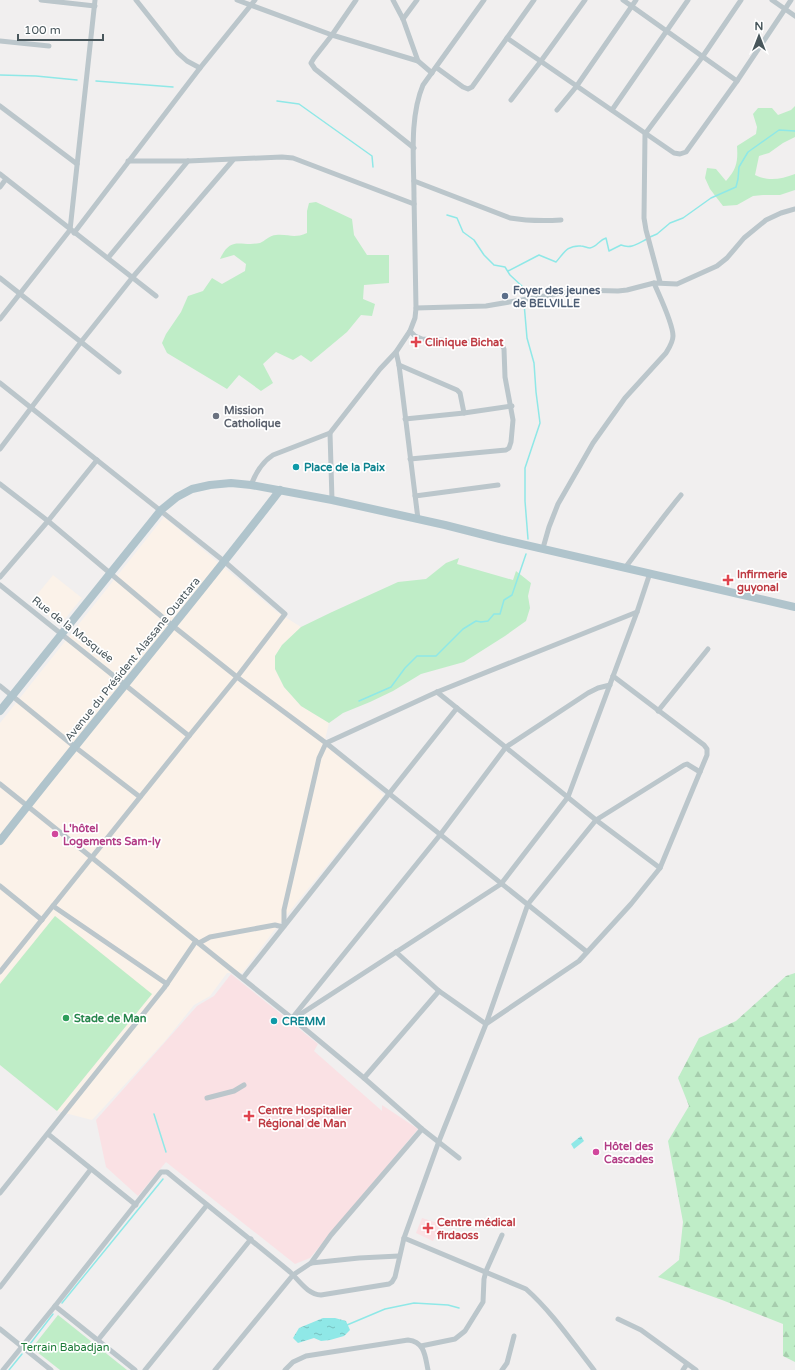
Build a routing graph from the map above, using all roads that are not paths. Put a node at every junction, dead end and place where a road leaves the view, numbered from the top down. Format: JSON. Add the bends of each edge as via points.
{"nodes":[{"id":1,"x":41,"y":0,"type":"edge"},
{"id":2,"x":95,"y":0,"type":"edge"},
{"id":3,"x":136,"y":0,"type":"edge"},
{"id":4,"x":237,"y":0,"type":"edge"},
{"id":5,"x":255,"y":0,"type":"edge"},
{"id":6,"x":393,"y":0,"type":"edge"},
{"id":7,"x":417,"y":0,"type":"edge"},
{"id":8,"x":484,"y":0,"type":"edge"},
{"id":9,"x":534,"y":0,"type":"edge"},
{"id":10,"x":585,"y":0,"type":"edge"},
{"id":11,"x":623,"y":0,"type":"edge"},
{"id":12,"x":636,"y":0,"type":"edge"},
{"id":13,"x":688,"y":0,"type":"edge"},
{"id":14,"x":741,"y":0,"type":"edge"},
{"id":15,"x":772,"y":0,"type":"edge"},
{"id":16,"x":791,"y":0,"type":"edge"},
{"id":17,"x":353,"y":1,"type":"edge"},
{"id":18,"x":251,"y":5,"type":"junction"},
{"id":19,"x":95,"y":6,"type":"junction"},
{"id":20,"x":631,"y":6,"type":"junction"},
{"id":21,"x":784,"y":9,"type":"junction"},
{"id":22,"x":795,"y":16,"type":"edge"},
{"id":23,"x":403,"y":19,"type":"junction"},
{"id":24,"x":668,"y":31,"type":"junction"},
{"id":25,"x":332,"y":35,"type":"junction"},
{"id":26,"x":508,"y":38,"type":"junction"},
{"id":27,"x":0,"y":41,"type":"edge"},
{"id":28,"x":49,"y":46,"type":"dead end"},
{"id":29,"x":703,"y":56,"type":"junction"},
{"id":30,"x":418,"y":61,"type":"junction"},
{"id":31,"x":541,"y":61,"type":"junction"},
{"id":32,"x":200,"y":68,"type":"junction"},
{"id":33,"x":436,"y":68,"type":"junction"},
{"id":34,"x":432,"y":73,"type":"junction"},
{"id":35,"x":737,"y":81,"type":"junction"},
{"id":36,"x":576,"y":86,"type":"junction"},
{"id":37,"x":511,"y":100,"type":"dead end"},
{"id":38,"x":0,"y":106,"type":"edge"},
{"id":39,"x":557,"y":110,"type":"dead end"},
{"id":40,"x":612,"y":110,"type":"junction"},
{"id":41,"x":644,"y":134,"type":"junction"},
{"id":42,"x":414,"y":148,"type":"junction"},
{"id":43,"x":233,"y":160,"type":"junction"},
{"id":44,"x":128,"y":161,"type":"junction"},
{"id":45,"x":188,"y":161,"type":"junction"},
{"id":46,"x":77,"y":164,"type":"junction"},
{"id":47,"x":0,"y":174,"type":"edge"},
{"id":48,"x":6,"y":179,"type":"junction"},
{"id":49,"x":414,"y":181,"type":"junction"},
{"id":50,"x":0,"y":187,"type":"edge"},
{"id":51,"x":414,"y":204,"type":"junction"},
{"id":52,"x":795,"y":209,"type":"edge"},
{"id":53,"x":561,"y":220,"type":"dead end"},
{"id":54,"x":72,"y":231,"type":"junction"},
{"id":55,"x":108,"y":258,"type":"junction"},
{"id":56,"x":0,"y":278,"type":"edge"},
{"id":57,"x":132,"y":278,"type":"junction"},
{"id":58,"x":660,"y":282,"type":"junction"},
{"id":59,"x":654,"y":283,"type":"junction"},
{"id":60,"x":20,"y":292,"type":"junction"},
{"id":61,"x":156,"y":296,"type":"dead end"},
{"id":62,"x":416,"y":308,"type":"junction"},
{"id":63,"x":0,"y":319,"type":"edge"},
{"id":64,"x":410,"y":332,"type":"junction"},
{"id":65,"x":81,"y":342,"type":"junction"},
{"id":66,"x":396,"y":352,"type":"junction"},
{"id":67,"x":399,"y":365,"type":"junction"},
{"id":68,"x":119,"y":372,"type":"dead end"},
{"id":69,"x":0,"y":382,"type":"edge"},
{"id":70,"x":512,"y":406,"type":"junction"},
{"id":71,"x":32,"y":408,"type":"junction"},
{"id":72,"x":464,"y":413,"type":"junction"},
{"id":73,"x":405,"y":419,"type":"junction"},
{"id":74,"x":330,"y":433,"type":"junction"},
{"id":75,"x":0,"y":449,"type":"edge"},
{"id":76,"x":410,"y":459,"type":"junction"},
{"id":77,"x":97,"y":460,"type":"junction"},
{"id":78,"x":0,"y":484,"type":"edge"},
{"id":79,"x":251,"y":485,"type":"junction"},
{"id":80,"x":498,"y":485,"type":"dead end"},
{"id":81,"x":280,"y":490,"type":"junction"},
{"id":82,"x":681,"y":494,"type":"dead end"},
{"id":83,"x":414,"y":496,"type":"junction"},
{"id":84,"x":332,"y":500,"type":"junction"},
{"id":85,"x":161,"y":510,"type":"junction"},
{"id":86,"x":418,"y":519,"type":"junction"},
{"id":87,"x":48,"y":521,"type":"junction"},
{"id":88,"x":544,"y":548,"type":"junction"},
{"id":89,"x":225,"y":562,"type":"junction"},
{"id":90,"x":625,"y":568,"type":"junction"},
{"id":91,"x":650,"y":573,"type":"junction"},
{"id":92,"x":110,"y":574,"type":"junction"},
{"id":93,"x":0,"y":577,"type":"edge"},
{"id":94,"x":0,"y":585,"type":"edge"},
{"id":95,"x":795,"y":607,"type":"edge"},
{"id":96,"x":637,"y":612,"type":"junction"},
{"id":97,"x":173,"y":626,"type":"junction"},
{"id":98,"x":62,"y":634,"type":"junction"},
{"id":99,"x":708,"y":649,"type":"dead end"},
{"id":100,"x":614,"y":676,"type":"junction"},
{"id":101,"x":237,"y":677,"type":"junction"},
{"id":102,"x":125,"y":684,"type":"junction"},
{"id":103,"x":610,"y":685,"type":"junction"},
{"id":104,"x":0,"y":686,"type":"edge"},
{"id":105,"x":437,"y":692,"type":"junction"},
{"id":106,"x":12,"y":696,"type":"junction"},
{"id":107,"x":457,"y":708,"type":"junction"},
{"id":108,"x":0,"y":711,"type":"edge"},
{"id":109,"x":658,"y":711,"type":"junction"},
{"id":110,"x":189,"y":736,"type":"junction"},
{"id":111,"x":326,"y":743,"type":"junction"},
{"id":112,"x":75,"y":747,"type":"junction"},
{"id":113,"x":506,"y":747,"type":"junction"},
{"id":114,"x":700,"y":772,"type":"junction"},
{"id":115,"x":0,"y":784,"type":"edge"},
{"id":116,"x":390,"y":794,"type":"junction"},
{"id":117,"x":140,"y":797,"type":"junction"},
{"id":118,"x":568,"y":797,"type":"junction"},
{"id":119,"x":27,"y":806,"type":"junction"},
{"id":120,"x":596,"y":820,"type":"junction"},
{"id":121,"x":440,"y":835,"type":"junction"},
{"id":122,"x":0,"y":842,"type":"edge"},
{"id":123,"x":92,"y":857,"type":"junction"},
{"id":124,"x":660,"y":868,"type":"junction"},
{"id":125,"x":501,"y":884,"type":"junction"},
{"id":126,"x":0,"y":886,"type":"edge"},
{"id":127,"x":528,"y":904,"type":"junction"},
{"id":128,"x":53,"y":906,"type":"junction"},
{"id":129,"x":42,"y":920,"type":"junction"},
{"id":130,"x":284,"y":927,"type":"junction"},
{"id":131,"x":197,"y":942,"type":"junction"},
{"id":132,"x":396,"y":952,"type":"junction"},
{"id":133,"x":587,"y":952,"type":"junction"},
{"id":134,"x":0,"y":972,"type":"edge"},
{"id":135,"x":243,"y":978,"type":"junction"},
{"id":136,"x":168,"y":984,"type":"junction"},
{"id":137,"x":439,"y":991,"type":"junction"},
{"id":138,"x":293,"y":1018,"type":"junction"},
{"id":139,"x":486,"y":1024,"type":"junction"},
{"id":140,"x":364,"y":1078,"type":"junction"},
{"id":141,"x":244,"y":1085,"type":"dead end"},
{"id":142,"x":207,"y":1098,"type":"dead end"},
{"id":143,"x":422,"y":1129,"type":"junction"},
{"id":144,"x":48,"y":1134,"type":"junction"},
{"id":145,"x":439,"y":1141,"type":"junction"},
{"id":146,"x":459,"y":1158,"type":"dead end"},
{"id":147,"x":90,"y":1169,"type":"junction"},
{"id":148,"x":0,"y":1193,"type":"edge"},
{"id":149,"x":136,"y":1205,"type":"junction"},
{"id":150,"x":207,"y":1205,"type":"junction"},
{"id":151,"x":502,"y":1235,"type":"dead end"},
{"id":152,"x":404,"y":1238,"type":"junction"},
{"id":153,"x":251,"y":1240,"type":"junction"},
{"id":154,"x":399,"y":1256,"type":"junction"},
{"id":155,"x":311,"y":1263,"type":"junction"},
{"id":156,"x":486,"y":1271,"type":"junction"},
{"id":157,"x":293,"y":1274,"type":"junction"},
{"id":158,"x":0,"y":1287,"type":"edge"},
{"id":159,"x":55,"y":1306,"type":"junction"},
{"id":160,"x":618,"y":1319,"type":"dead end"},
{"id":161,"x":0,"y":1329,"type":"edge"},
{"id":162,"x":514,"y":1336,"type":"dead end"},
{"id":163,"x":98,"y":1340,"type":"junction"},
{"id":164,"x":22,"y":1346,"type":"junction"},
{"id":165,"x":421,"y":1346,"type":"junction"},
{"id":166,"x":687,"y":1364,"type":"junction"},
{"id":167,"x":3,"y":1370,"type":"edge"},
{"id":168,"x":51,"y":1370,"type":"edge"},
{"id":169,"x":135,"y":1370,"type":"edge"},
{"id":170,"x":145,"y":1370,"type":"edge"},
{"id":171,"x":215,"y":1370,"type":"edge"},
{"id":172,"x":284,"y":1370,"type":"edge"},
{"id":173,"x":428,"y":1370,"type":"edge"},
{"id":174,"x":502,"y":1370,"type":"edge"},
{"id":175,"x":594,"y":1370,"type":"edge"},
{"id":176,"x":683,"y":1370,"type":"edge"},
{"id":177,"x":696,"y":1370,"type":"edge"}],
"edges":[{"from":1,"to":19,"type":"street"},
{"from":2,"to":19,"type":"street"},
{"from":3,"to":32,"type":"street","via":[[178,53]]},
{"from":4,"to":18,"type":"street"},
{"from":5,"to":18,"type":"street"},
{"from":6,"to":23,"type":"street"},
{"from":7,"to":23,"type":"street"},
{"from":8,"to":33,"type":"street"},
{"from":9,"to":26,"type":"street"},
{"from":10,"to":31,"type":"street"},
{"from":11,"to":20,"type":"street"},
{"from":12,"to":20,"type":"street"},
{"from":13,"to":24,"type":"street"},
{"from":14,"to":29,"type":"street"},
{"from":15,"to":21,"type":"street"},
{"from":16,"to":21,"type":"street"},
{"from":17,"to":25,"type":"street"},
{"from":18,"to":25,"type":"street"},
{"from":18,"to":32,"type":"street"},
{"from":19,"to":46,"type":"street"},
{"from":20,"to":24,"type":"street"},
{"from":20,"to":36,"type":"street"},
{"from":21,"to":22,"type":"street"},
{"from":21,"to":35,"type":"street"},
{"from":23,"to":30,"type":"street"},
{"from":24,"to":29,"type":"street"},
{"from":24,"to":40,"type":"street"},
{"from":25,"to":30,"type":"street"},
{"from":25,"to":42,"type":"street","via":[[311,63],[314,69]]},
{"from":26,"to":31,"type":"street"},
{"from":26,"to":33,"type":"street","via":[[468,89]]},
{"from":27,"to":28,"type":"street"},
{"from":29,"to":35,"type":"street"},
{"from":29,"to":41,"type":"street"},
{"from":30,"to":34,"type":"street"},
{"from":31,"to":36,"type":"street"},
{"from":31,"to":37,"type":"street"},
{"from":32,"to":44,"type":"street"},
{"from":33,"to":34,"type":"street"},
{"from":34,"to":42,"type":"street","via":[[419,96]]},
{"from":35,"to":41,"type":"street","via":[[686,152],[674,153]]},
{"from":36,"to":39,"type":"street"},
{"from":36,"to":40,"type":"street"},
{"from":38,"to":46,"type":"street"},
{"from":40,"to":41,"type":"street"},
{"from":41,"to":58,"type":"street","via":[[646,230]]},
{"from":42,"to":49,"type":"street"},
{"from":43,"to":45,"type":"street"},
{"from":43,"to":51,"type":"street","via":[[293,158]]},
{"from":43,"to":57,"type":"street"},
{"from":44,"to":45,"type":"street"},
{"from":44,"to":54,"type":"street"},
{"from":45,"to":55,"type":"street"},
{"from":46,"to":54,"type":"street"},
{"from":47,"to":48,"type":"street"},
{"from":48,"to":50,"type":"street"},
{"from":48,"to":54,"type":"street"},
{"from":49,"to":51,"type":"street"},
{"from":49,"to":53,"type":"street","via":[[510,218],[540,222]]},
{"from":51,"to":62,"type":"street"},
{"from":52,"to":58,"type":"street","via":[[766,220],[717,266],[678,284]]},
{"from":54,"to":55,"type":"street"},
{"from":54,"to":60,"type":"street"},
{"from":55,"to":57,"type":"street"},
{"from":56,"to":60,"type":"street"},
{"from":57,"to":61,"type":"street"},
{"from":57,"to":65,"type":"street"},
{"from":58,"to":59,"type":"street"},
{"from":59,"to":62,"type":"street","via":[[627,290],[579,290],[486,306]]},
{"from":59,"to":88,"type":"street","via":[[673,336],[670,345],[666,353],[625,398],[593,443],[558,504]]},
{"from":60,"to":63,"type":"street"},
{"from":60,"to":65,"type":"street"},
{"from":62,"to":64,"type":"street"},
{"from":64,"to":66,"type":"street"},
{"from":64,"to":70,"type":"street","via":[[422,339],[502,345],[505,377]]},
{"from":65,"to":68,"type":"street"},
{"from":65,"to":71,"type":"street"},
{"from":66,"to":67,"type":"street"},
{"from":66,"to":74,"type":"street"},
{"from":67,"to":72,"type":"street","via":[[457,390]]},
{"from":67,"to":73,"type":"street"},
{"from":69,"to":71,"type":"street"},
{"from":70,"to":72,"type":"street"},
{"from":70,"to":76,"type":"street","via":[[511,442],[506,450]]},
{"from":71,"to":75,"type":"street"},
{"from":71,"to":77,"type":"street"},
{"from":72,"to":73,"type":"street"},
{"from":73,"to":76,"type":"street"},
{"from":74,"to":79,"type":"street","via":[[265,460]]},
{"from":74,"to":84,"type":"street"},
{"from":76,"to":83,"type":"street"},
{"from":77,"to":85,"type":"street"},
{"from":77,"to":87,"type":"street"},
{"from":78,"to":87,"type":"street"},
{"from":79,"to":81,"type":"main road"},
{"from":79,"to":85,"type":"main road","via":[[231,483],[192,489]]},
{"from":80,"to":83,"type":"street"},
{"from":81,"to":84,"type":"main road"},
{"from":81,"to":89,"type":"main road","name":"Avenue du Président Alassane Ouattara"},
{"from":82,"to":90,"type":"street"},
{"from":83,"to":86,"type":"street"},
{"from":84,"to":86,"type":"main road"},
{"from":85,"to":89,"type":"street"},
{"from":85,"to":92,"type":"main road"},
{"from":86,"to":88,"type":"main road"},
{"from":87,"to":92,"type":"street"},
{"from":87,"to":93,"type":"street"},
{"from":88,"to":90,"type":"main road"},
{"from":89,"to":97,"type":"main road","name":"Avenue du Président Alassane Ouattara"},
{"from":89,"to":101,"type":"street","via":[[285,614]]},
{"from":90,"to":91,"type":"main road"},
{"from":91,"to":95,"type":"main road"},
{"from":91,"to":96,"type":"street"},
{"from":92,"to":97,"type":"street"},
{"from":92,"to":98,"type":"main road"},
{"from":94,"to":98,"type":"street","name":"Rue de la Mosquée"},
{"from":96,"to":100,"type":"street"},
{"from":96,"to":105,"type":"street"},
{"from":97,"to":101,"type":"street"},
{"from":97,"to":102,"type":"main road","name":"Avenue du Président Alassane Ouattara"},
{"from":98,"to":102,"type":"street","name":"Rue de la Mosquée"},
{"from":98,"to":106,"type":"main road"},
{"from":99,"to":109,"type":"street"},
{"from":100,"to":103,"type":"street"},
{"from":100,"to":109,"type":"street"},
{"from":101,"to":110,"type":"street"},
{"from":101,"to":111,"type":"street"},
{"from":102,"to":110,"type":"street","name":"Rue de la Mosquée"},
{"from":102,"to":112,"type":"main road","name":"Avenue du Président Alassane Ouattara"},
{"from":103,"to":113,"type":"street","via":[[588,693]]},
{"from":103,"to":118,"type":"street"},
{"from":104,"to":106,"type":"street"},
{"from":105,"to":107,"type":"street"},
{"from":105,"to":111,"type":"street"},
{"from":106,"to":108,"type":"main road"},
{"from":106,"to":112,"type":"street"},
{"from":107,"to":113,"type":"street"},
{"from":107,"to":116,"type":"street"},
{"from":109,"to":114,"type":"street","via":[[707,749]]},
{"from":110,"to":117,"type":"street"},
{"from":111,"to":116,"type":"street"},
{"from":111,"to":130,"type":"street","via":[[319,758],[284,910]]},
{"from":112,"to":117,"type":"street"},
{"from":112,"to":119,"type":"main road","name":"Avenue du Président Alassane Ouattara"},
{"from":113,"to":118,"type":"street"},
{"from":113,"to":121,"type":"street"},
{"from":114,"to":120,"type":"street","via":[[687,764],[684,765]]},
{"from":114,"to":124,"type":"street"},
{"from":115,"to":119,"type":"street"},
{"from":116,"to":121,"type":"street"},
{"from":116,"to":130,"type":"street"},
{"from":117,"to":123,"type":"street"},
{"from":118,"to":120,"type":"street"},
{"from":118,"to":125,"type":"street"},
{"from":119,"to":122,"type":"main road","name":"Avenue du Président Alassane Ouattara"},
{"from":119,"to":123,"type":"street"},
{"from":120,"to":124,"type":"street"},
{"from":120,"to":127,"type":"street"},
{"from":121,"to":125,"type":"street"},
{"from":121,"to":138,"type":"street"},
{"from":123,"to":128,"type":"street"},
{"from":123,"to":131,"type":"street"},
{"from":124,"to":133,"type":"street"},
{"from":125,"to":127,"type":"street"},
{"from":125,"to":132,"type":"street"},
{"from":126,"to":129,"type":"street"},
{"from":127,"to":133,"type":"street"},
{"from":127,"to":139,"type":"street"},
{"from":128,"to":129,"type":"street"},
{"from":128,"to":136,"type":"street"},
{"from":129,"to":134,"type":"street"},
{"from":130,"to":131,"type":"street","via":[[275,925],[210,937]]},
{"from":130,"to":135,"type":"street"},
{"from":131,"to":135,"type":"street"},
{"from":131,"to":136,"type":"street"},
{"from":132,"to":137,"type":"street"},
{"from":132,"to":138,"type":"street"},
{"from":133,"to":139,"type":"street","via":[[579,961]]},
{"from":135,"to":138,"type":"street"},
{"from":136,"to":144,"type":"street"},
{"from":137,"to":139,"type":"street"},
{"from":137,"to":140,"type":"street"},
{"from":138,"to":140,"type":"street"},
{"from":139,"to":145,"type":"street"},
{"from":140,"to":143,"type":"street"},
{"from":141,"to":142,"type":"street","via":[[234,1091]]},
{"from":143,"to":145,"type":"street"},
{"from":143,"to":155,"type":"street","via":[[331,1235]]},
{"from":144,"to":147,"type":"street"},
{"from":144,"to":148,"type":"street"},
{"from":145,"to":146,"type":"street"},
{"from":145,"to":152,"type":"street"},
{"from":147,"to":149,"type":"street"},
{"from":147,"to":158,"type":"street"},
{"from":149,"to":150,"type":"street","via":[[163,1171]]},
{"from":149,"to":159,"type":"street"},
{"from":150,"to":153,"type":"street"},
{"from":150,"to":163,"type":"street"},
{"from":151,"to":156,"type":"street"},
{"from":152,"to":154,"type":"street"},
{"from":152,"to":156,"type":"street"},
{"from":153,"to":157,"type":"street"},
{"from":153,"to":170,"type":"street"},
{"from":154,"to":155,"type":"street"},
{"from":154,"to":157,"type":"street","via":[[395,1276],[389,1284],[316,1295],[310,1293]]},
{"from":155,"to":157,"type":"street"},
{"from":156,"to":165,"type":"street","via":[[483,1302],[465,1331],[455,1339]]},
{"from":156,"to":175,"type":"street","via":[[526,1289],[533,1295]]},
{"from":157,"to":171,"type":"street"},
{"from":159,"to":163,"type":"street"},
{"from":159,"to":164,"type":"street"},
{"from":160,"to":166,"type":"street","via":[[641,1330]]},
{"from":161,"to":164,"type":"street"},
{"from":162,"to":174,"type":"street","via":[[507,1363]]},
{"from":163,"to":169,"type":"street"},
{"from":164,"to":167,"type":"street"},
{"from":164,"to":168,"type":"street"},
{"from":165,"to":172,"type":"street","via":[[408,1340],[306,1356]]},
{"from":165,"to":173,"type":"street"},
{"from":166,"to":176,"type":"street"},
{"from":166,"to":177,"type":"street"}]}
